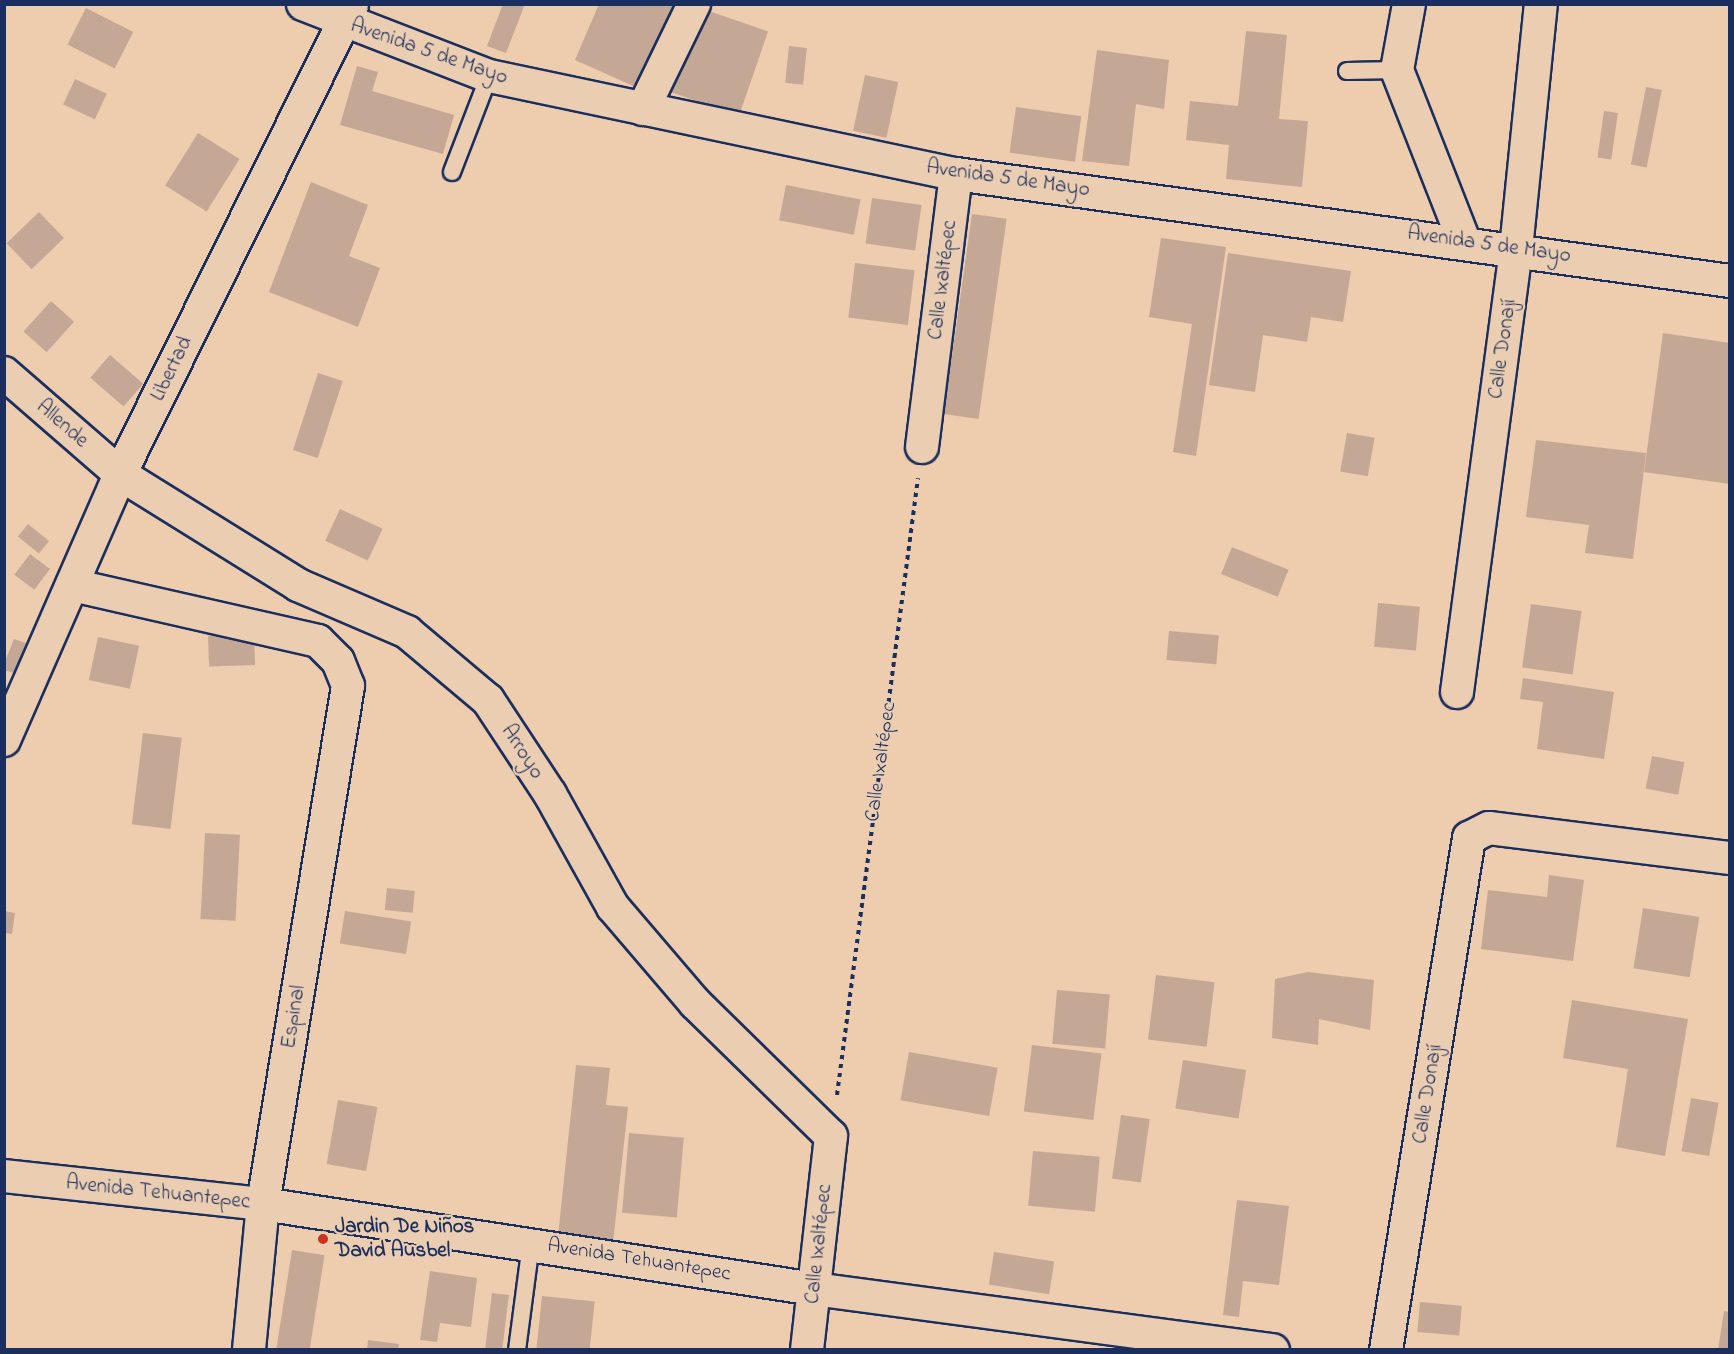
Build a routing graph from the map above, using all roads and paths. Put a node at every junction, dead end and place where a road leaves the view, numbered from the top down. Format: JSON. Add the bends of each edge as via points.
{"nodes":[{"id":1,"x":303,"y":4,"type":"edge"},
{"id":2,"x":694,"y":4,"type":"edge"},
{"id":3,"x":1408,"y":4,"type":"edge"},
{"id":4,"x":1541,"y":4,"type":"edge"},
{"id":5,"x":348,"y":14,"type":"edge"},
{"id":6,"x":1397,"y":70,"type":"junction"},
{"id":7,"x":1347,"y":72,"type":"dead end"},
{"id":8,"x":489,"y":76,"type":"junction"},
{"id":9,"x":643,"y":109,"type":"junction"},
{"id":10,"x":452,"y":172,"type":"dead end"},
{"id":11,"x":956,"y":174,"type":"junction"},
{"id":12,"x":1464,"y":241,"type":"junction"},
{"id":13,"x":1516,"y":249,"type":"junction"},
{"id":14,"x":1730,"y":280,"type":"edge"},
{"id":15,"x":4,"y":373,"type":"edge"},
{"id":16,"x":922,"y":447,"type":"joint"},
{"id":17,"x":120,"y":474,"type":"junction"},
{"id":18,"x":72,"y":585,"type":"junction"},
{"id":19,"x":1457,"y":692,"type":"dead end"},
{"id":20,"x":4,"y":740,"type":"edge"},
{"id":21,"x":1730,"y":858,"type":"edge"},
{"id":22,"x":831,"y":1136,"type":"junction"},
{"id":23,"x":4,"y":1176,"type":"edge"},
{"id":24,"x":263,"y":1204,"type":"junction"},
{"id":25,"x":531,"y":1243,"type":"junction"},
{"id":26,"x":814,"y":1289,"type":"junction"},
{"id":27,"x":249,"y":1350,"type":"edge"},
{"id":28,"x":517,"y":1350,"type":"edge"},
{"id":29,"x":807,"y":1350,"type":"edge"},
{"id":30,"x":1273,"y":1350,"type":"edge"},
{"id":31,"x":1386,"y":1350,"type":"edge"}],
"edges":[{"from":1,"to":5,"type":"street","name":"Avenida 5 de Mayo"},
{"from":2,"to":9,"type":"street"},
{"from":3,"to":6,"type":"street"},
{"from":4,"to":13,"type":"street","name":"Calle Donají"},
{"from":5,"to":8,"type":"street","name":"Avenida 5 de Mayo"},
{"from":5,"to":17,"type":"street","name":"Libertad"},
{"from":6,"to":7,"type":"lane"},
{"from":6,"to":12,"type":"street"},
{"from":8,"to":9,"type":"street","name":"Avenida 5 de Mayo"},
{"from":8,"to":10,"type":"lane"},
{"from":9,"to":11,"type":"street","name":"Avenida 5 de Mayo"},
{"from":11,"to":12,"type":"street","name":"Avenida 5 de Mayo"},
{"from":11,"to":16,"type":"street","name":"Calle Ixaltépec"},
{"from":12,"to":13,"type":"street","name":"Avenida 5 de Mayo"},
{"from":13,"to":14,"type":"street","name":"Avenida 5 de Mayo"},
{"from":13,"to":19,"type":"street","name":"Calle Donají"},
{"from":15,"to":17,"type":"street","name":"Allende"},
{"from":16,"to":22,"type":"path","name":"Calle Ixaltépec"},
{"from":17,"to":18,"type":"street","name":"Libertad"},
{"from":17,"to":22,"type":"street","name":"Arroyo","via":[[298,585],[407,632],[488,700],[550,794],[613,907],[695,1003]]},
{"from":18,"to":20,"type":"street","name":"Libertad"},
{"from":18,"to":24,"type":"street","name":"Espinal","via":[[318,641],[339,661],[348,686]]},
{"from":21,"to":31,"type":"street","name":"Calle Donají","via":[[1489,828],[1469,838]]},
{"from":22,"to":26,"type":"street","name":"Calle Ixaltépec"},
{"from":23,"to":24,"type":"street","name":"Avenida Tehuantepec"},
{"from":24,"to":25,"type":"street","name":"Avenida Tehuantepec"},
{"from":24,"to":27,"type":"street","name":"Espinal"},
{"from":25,"to":26,"type":"street","name":"Avenida Tehuantepec"},
{"from":25,"to":28,"type":"lane"},
{"from":26,"to":29,"type":"street","name":"Calle Ixaltépec"},
{"from":26,"to":30,"type":"street","name":"Avenida Tehuantepec"}]}
